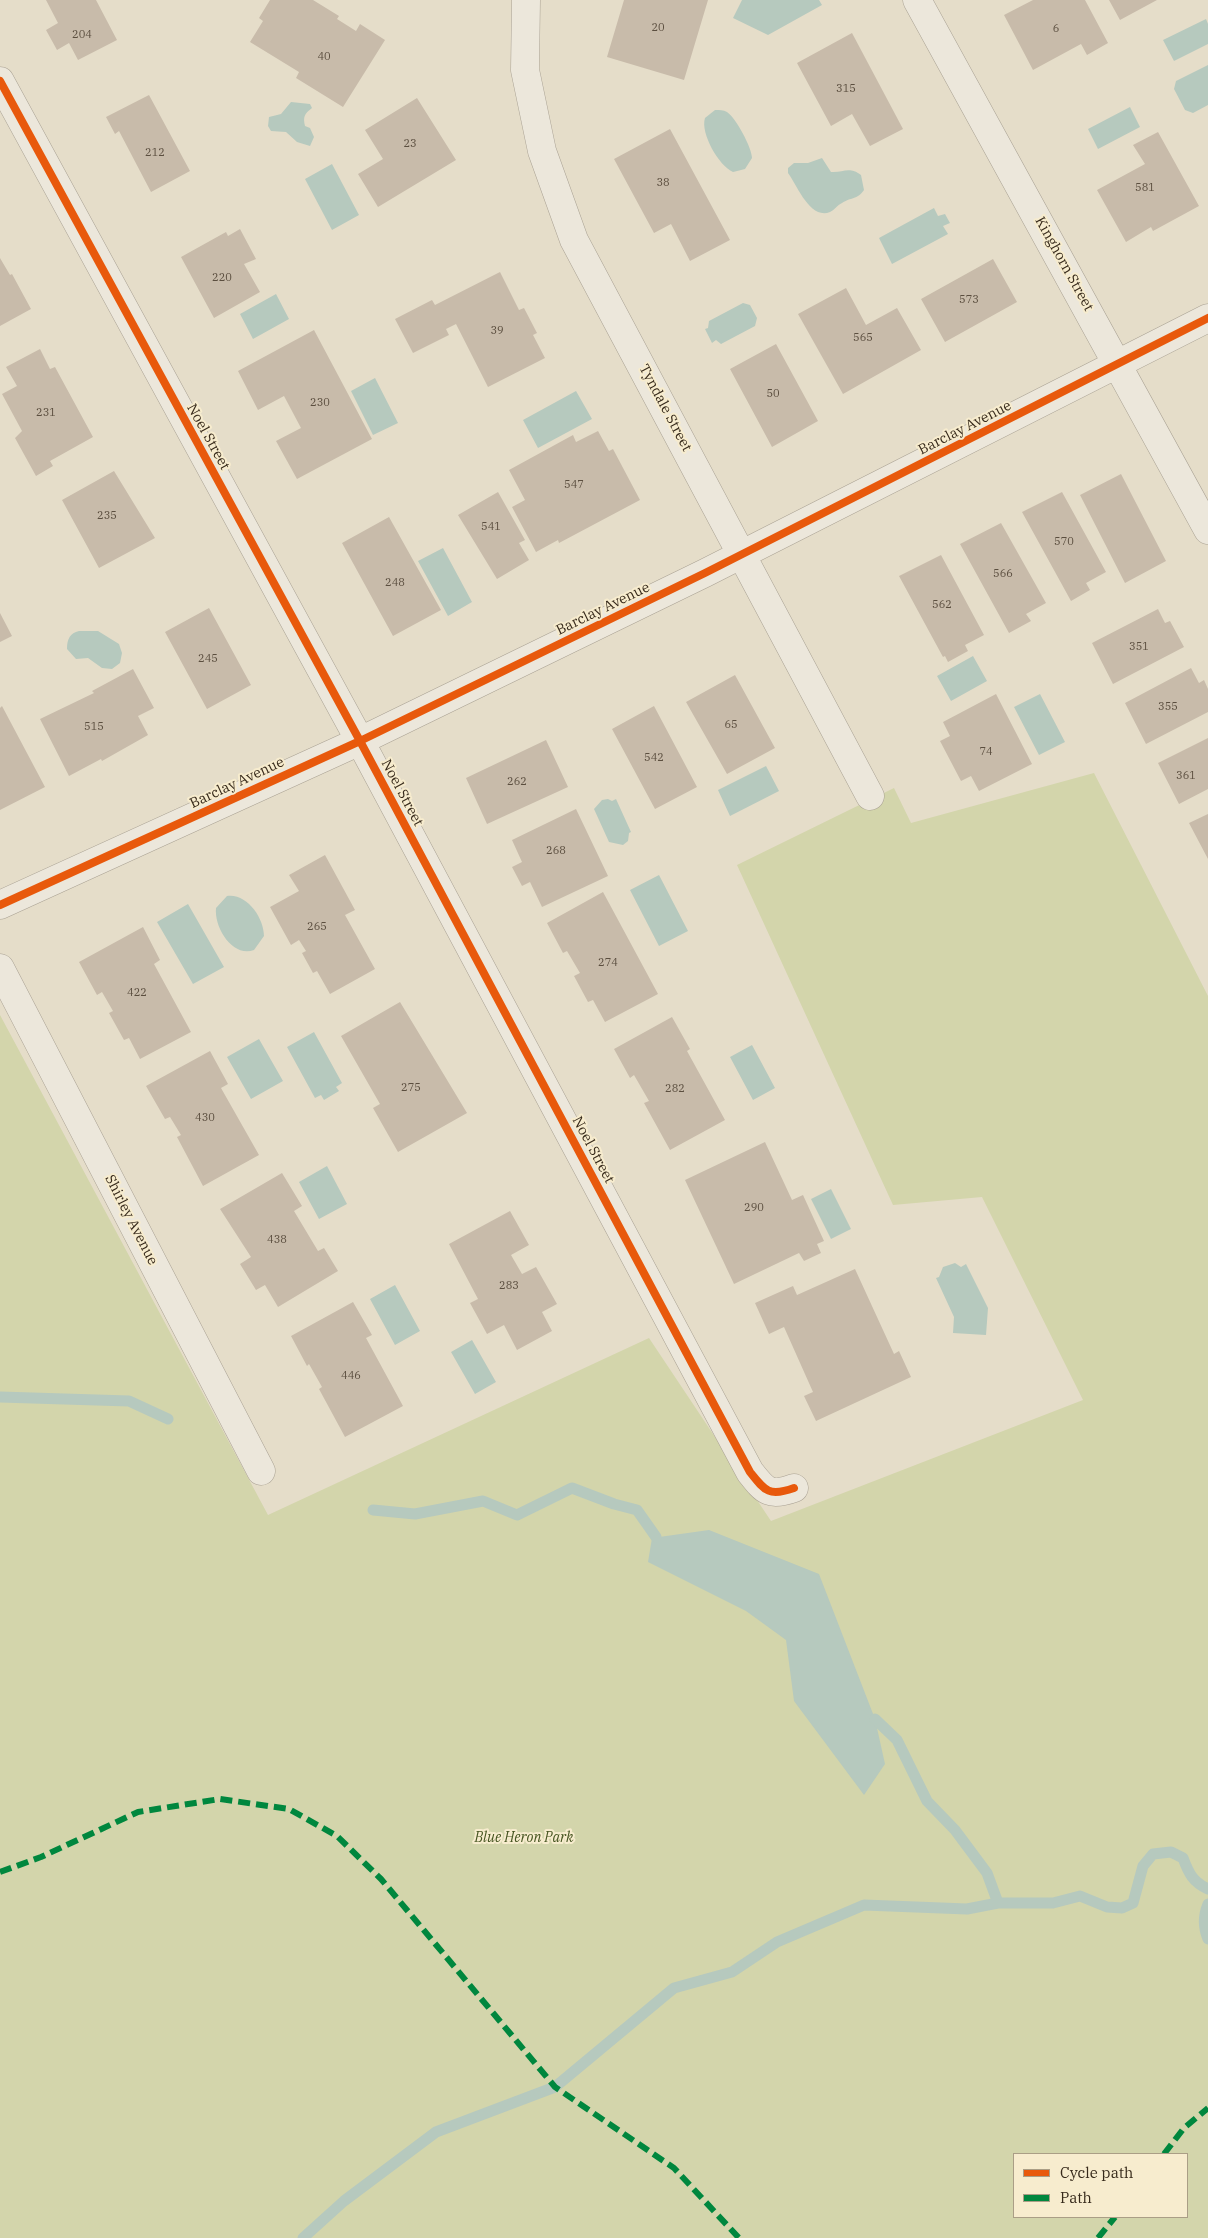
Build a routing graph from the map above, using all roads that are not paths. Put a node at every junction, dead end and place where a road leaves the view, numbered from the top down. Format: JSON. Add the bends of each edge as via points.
{"nodes":[{"id":1,"x":526,"y":0,"type":"edge"},
{"id":2,"x":918,"y":0,"type":"edge"},
{"id":3,"x":0,"y":82,"type":"edge"},
{"id":4,"x":1208,"y":318,"type":"edge"},
{"id":5,"x":1118,"y":365,"type":"junction"},
{"id":6,"x":1208,"y":530,"type":"edge"},
{"id":7,"x":743,"y":554,"type":"junction"},
{"id":8,"x":360,"y":741,"type":"junction"},
{"id":9,"x":870,"y":796,"type":"dead end"},
{"id":10,"x":0,"y":905,"type":"edge"},
{"id":11,"x":0,"y":968,"type":"edge"},
{"id":12,"x":261,"y":1471,"type":"dead end"},
{"id":13,"x":794,"y":1488,"type":"dead end"}],
"edges":[{"from":1,"to":7,"type":"street","name":"Tyndale Street","via":[[525,70],[540,142],[574,240]]},
{"from":2,"to":5,"type":"street","name":"Kinghorn Street"},
{"from":3,"to":8,"type":"street","name":"Noel Street"},
{"from":4,"to":5,"type":"street","name":"Barclay Avenue"},
{"from":5,"to":6,"type":"street","name":"Kinghorn Street"},
{"from":5,"to":7,"type":"street","name":"Barclay Avenue"},
{"from":7,"to":8,"type":"street","name":"Barclay Avenue"},
{"from":7,"to":9,"type":"street","name":"Tyndale Street"},
{"from":8,"to":10,"type":"street","name":"Barclay Avenue"},
{"from":8,"to":13,"type":"street","name":"Noel Street","via":[[750,1472],[770,1492]]},
{"from":11,"to":12,"type":"street","name":"Shirley Avenue"}]}
